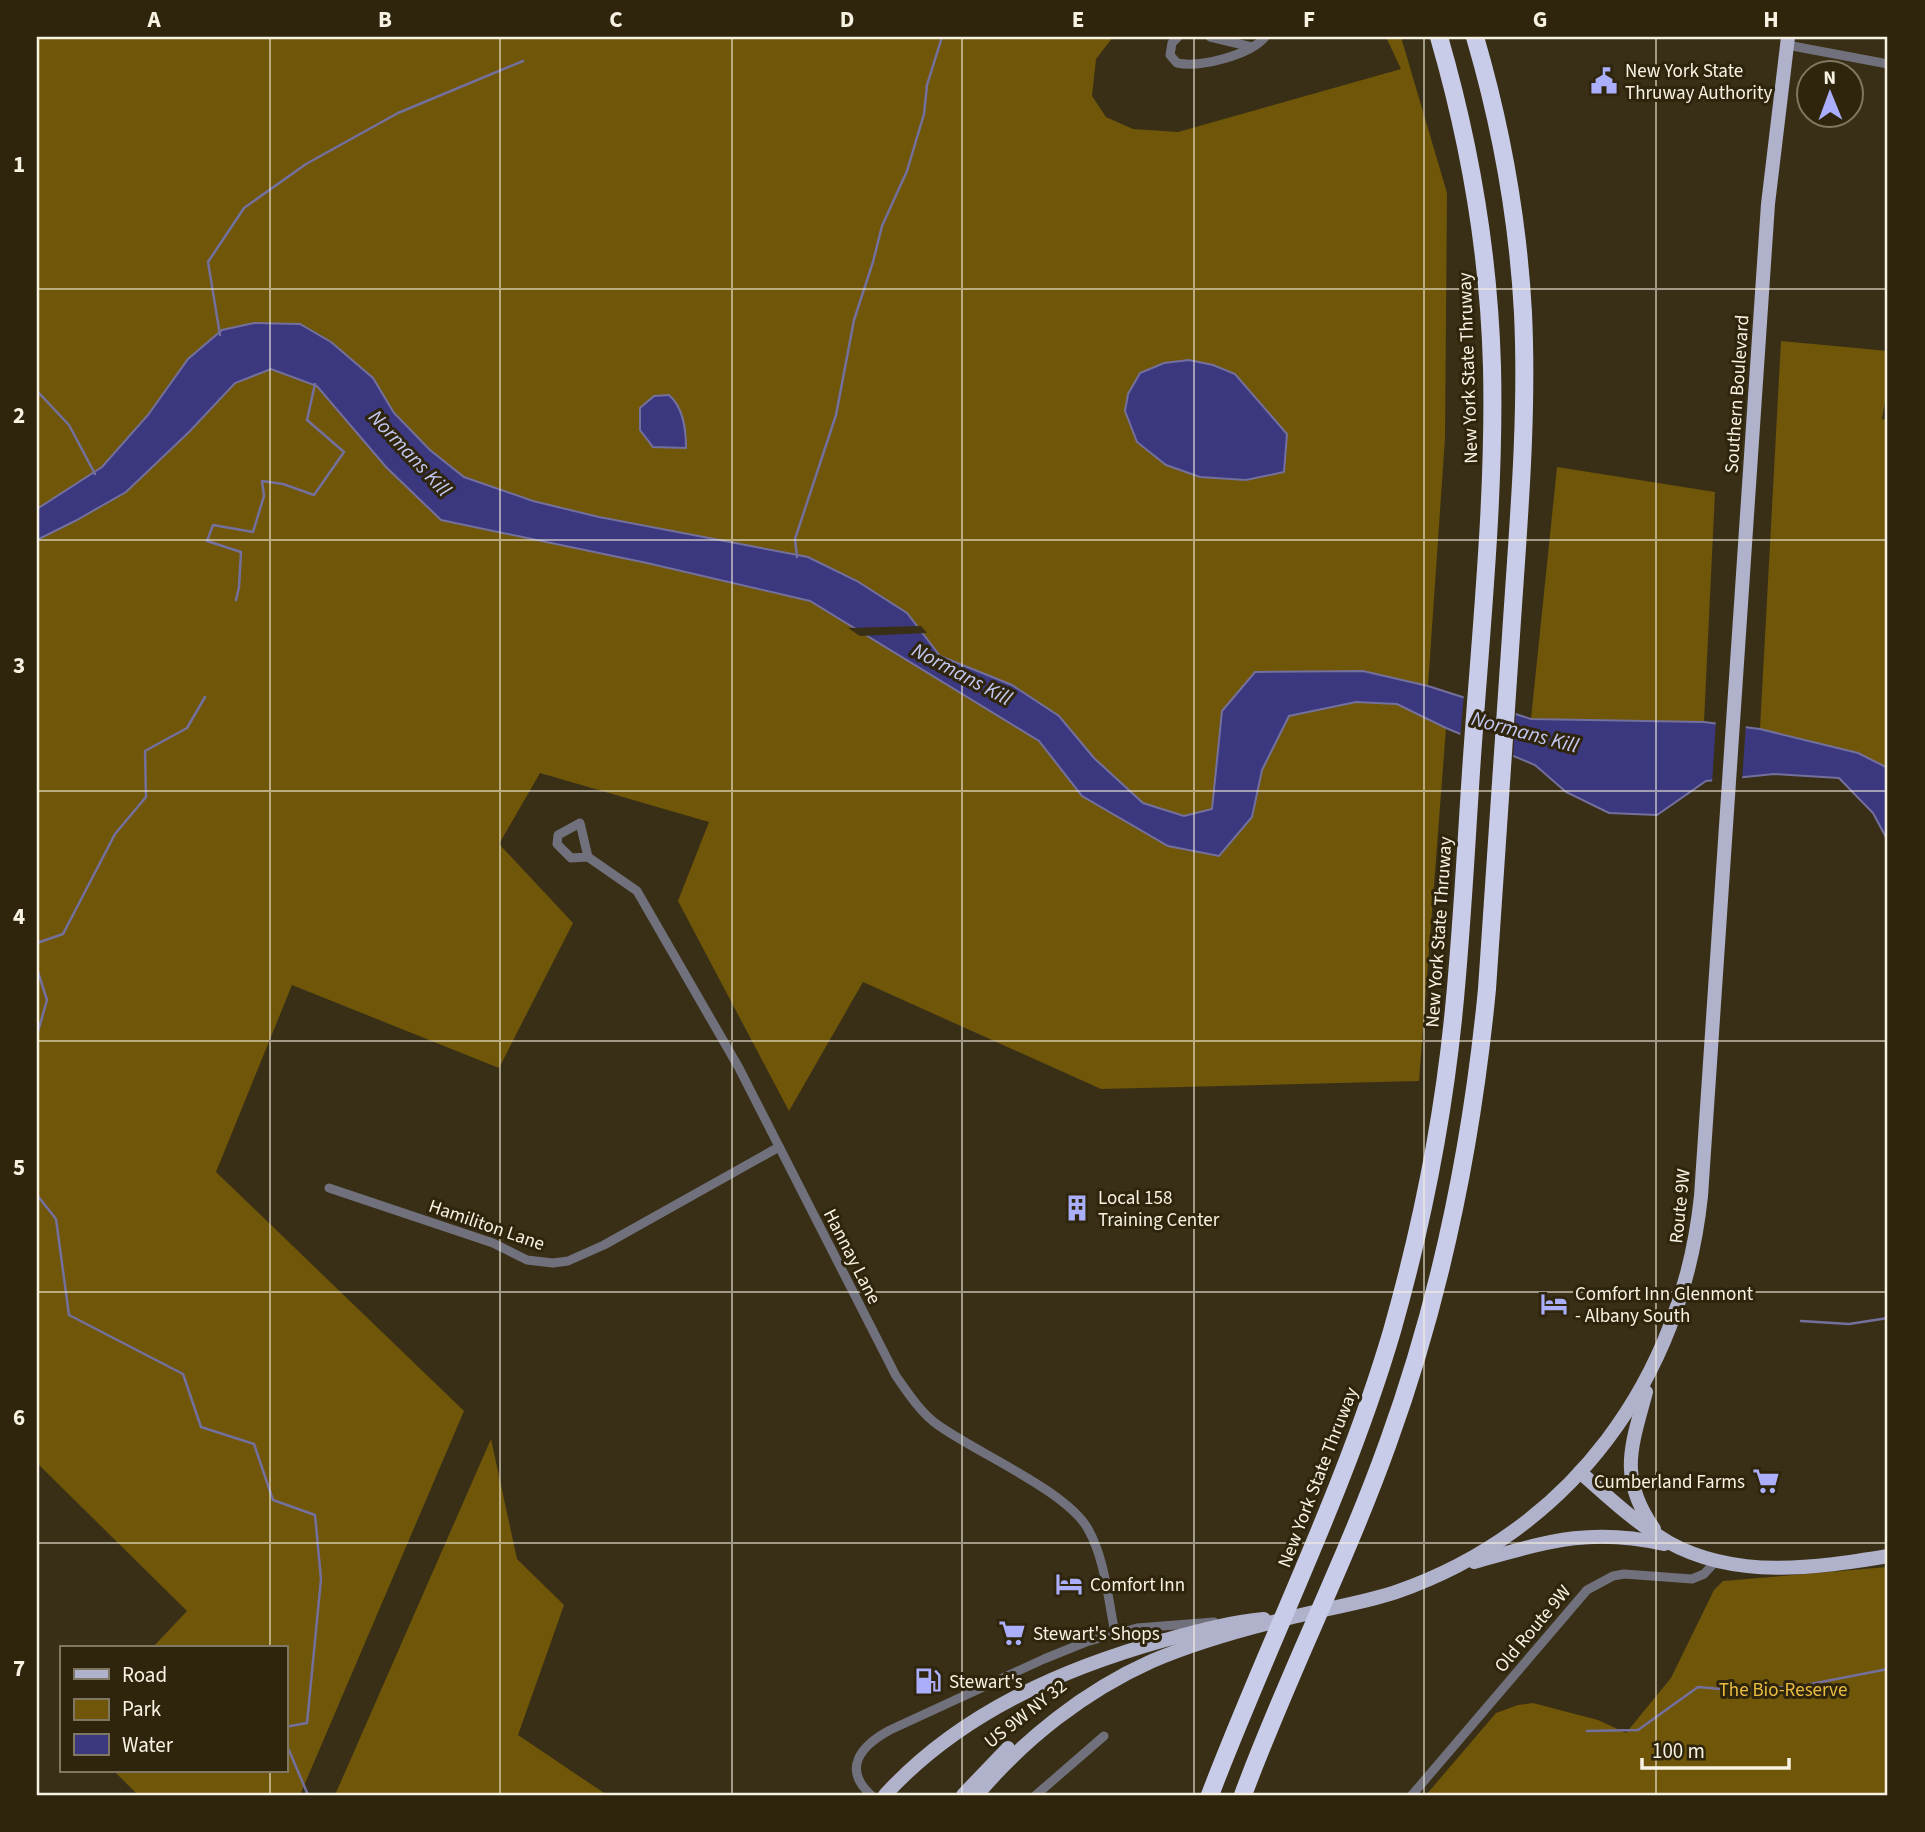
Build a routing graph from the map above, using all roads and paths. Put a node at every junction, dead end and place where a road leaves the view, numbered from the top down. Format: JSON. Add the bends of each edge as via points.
{"nodes":[{"id":1,"x":1178,"y":37,"type":"edge"},
{"id":2,"x":1210,"y":37,"type":"edge"},
{"id":3,"x":1265,"y":37,"type":"edge"},
{"id":4,"x":1439,"y":37,"type":"edge"},
{"id":5,"x":1475,"y":37,"type":"edge"},
{"id":6,"x":1787,"y":41,"type":"edge"},
{"id":7,"x":1254,"y":47,"type":"junction"},
{"id":8,"x":1888,"y":64,"type":"edge"},
{"id":9,"x":1730,"y":754,"type":"joint"},
{"id":10,"x":587,"y":857,"type":"dead end"},
{"id":11,"x":779,"y":1147,"type":"junction"},
{"id":12,"x":328,"y":1188,"type":"dead end"},
{"id":13,"x":1653,"y":1367,"type":"junction"},
{"id":14,"x":1580,"y":1472,"type":"junction"},
{"id":15,"x":1658,"y":1536,"type":"junction"},
{"id":16,"x":1679,"y":1547,"type":"junction"},
{"id":17,"x":1888,"y":1556,"type":"edge"},
{"id":18,"x":1716,"y":1561,"type":"junction"},
{"id":19,"x":1453,"y":1568,"type":"junction"},
{"id":20,"x":1293,"y":1617,"type":"junction"},
{"id":21,"x":1233,"y":1622,"type":"junction"},
{"id":22,"x":1115,"y":1633,"type":"junction"},
{"id":23,"x":1121,"y":1676,"type":"junction"},
{"id":24,"x":1104,"y":1736,"type":"dead end"},
{"id":25,"x":871,"y":1795,"type":"edge"},
{"id":26,"x":885,"y":1795,"type":"edge"},
{"id":27,"x":963,"y":1795,"type":"edge"},
{"id":28,"x":977,"y":1795,"type":"edge"},
{"id":29,"x":1036,"y":1795,"type":"edge"},
{"id":30,"x":1210,"y":1795,"type":"edge"},
{"id":31,"x":1243,"y":1795,"type":"edge"},
{"id":32,"x":1412,"y":1795,"type":"edge"}],
"edges":[{"from":1,"to":7,"type":"street","via":[[1170,55],[1182,64],[1219,59]]},
{"from":2,"to":7,"type":"street"},
{"from":3,"to":7,"type":"street"},
{"from":4,"to":30,"type":"highway","name":"New York State Thruway","via":[[1478,212],[1493,417],[1453,1022],[1423,1206],[1371,1399]]},
{"from":5,"to":31,"type":"highway","via":[[1508,180],[1522,300],[1524,378],[1522,469],[1479,1061],[1448,1235],[1400,1408]]},
{"from":6,"to":8,"type":"street"},
{"from":6,"to":9,"type":"main road","name":"Southern Boulevard","via":[[1768,205]]},
{"from":9,"to":13,"type":"main road","name":"Route 9W","via":[[1697,1228],[1681,1300]]},
{"from":10,"to":11,"type":"street","name":"Hannay Lane","via":[[637,891]]},
{"from":11,"to":12,"type":"street","name":"Hamiliton Lane","via":[[604,1245],[553,1263],[527,1260]]},
{"from":11,"to":22,"type":"street","name":"Hannay Lane","via":[[895,1376],[910,1396],[937,1425],[1048,1493],[1082,1520],[1095,1543]]},
{"from":13,"to":14,"type":"main road","name":"Route 9W","via":[[1627,1413]]},
{"from":13,"to":15,"type":"main road","via":[[1630,1470],[1636,1498]]},
{"from":14,"to":15,"type":"main road"},
{"from":14,"to":19,"type":"main road","name":"Route 9W","via":[[1519,1527]]},
{"from":15,"to":16,"type":"main road"},
{"from":16,"to":18,"type":"main road"},
{"from":16,"to":19,"type":"main road","via":[[1592,1535],[1546,1542]]},
{"from":17,"to":18,"type":"main road","via":[[1786,1567]]},
{"from":18,"to":32,"type":"street","name":"Old Route 9W","via":[[1692,1579],[1624,1574],[1587,1590]]},
{"from":19,"to":20,"type":"main road","via":[[1384,1596]]},
{"from":20,"to":21,"type":"main road"},
{"from":20,"to":23,"type":"main road","via":[[1185,1648]]},
{"from":21,"to":22,"type":"street","via":[[1161,1625]]},
{"from":21,"to":26,"type":"main road","via":[[1125,1652],[1022,1693],[959,1730]]},
{"from":22,"to":25,"type":"street","via":[[1044,1659],[877,1737],[863,1749],[857,1763],[859,1782]]},
{"from":23,"to":27,"type":"main road","name":"US 9W NY 32","via":[[1074,1696],[1045,1717]]},
{"from":23,"to":28,"type":"main road","via":[[1027,1743]]},
{"from":24,"to":29,"type":"street"}]}
